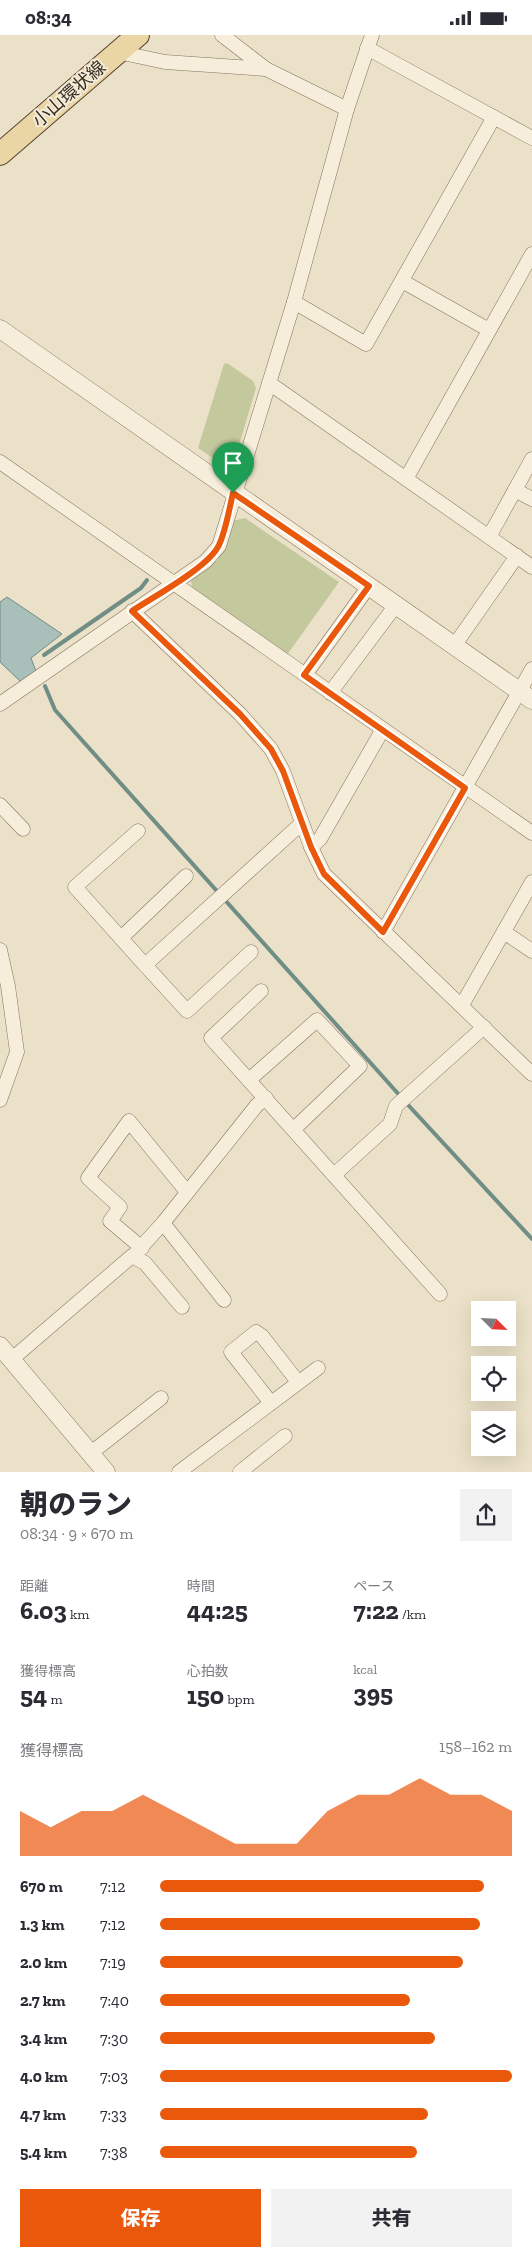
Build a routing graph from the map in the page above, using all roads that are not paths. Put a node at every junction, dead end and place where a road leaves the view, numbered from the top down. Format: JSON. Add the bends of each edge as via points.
{"nodes":[{"id":1,"x":138,"y":35,"type":"edge"},
{"id":2,"x":222,"y":35,"type":"edge"},
{"id":3,"x":369,"y":41,"type":"edge"},
{"id":4,"x":118,"y":52,"type":"junction"},
{"id":5,"x":266,"y":69,"type":"junction"},
{"id":6,"x":347,"y":109,"type":"junction"},
{"id":7,"x":494,"y":117,"type":"junction"},
{"id":8,"x":532,"y":138,"type":"edge"},
{"id":9,"x":0,"y":154,"type":"edge"},
{"id":10,"x":532,"y":254,"type":"edge"},
{"id":11,"x":402,"y":281,"type":"junction"},
{"id":12,"x":294,"y":302,"type":"junction"},
{"id":13,"x":0,"y":329,"type":"edge"},
{"id":14,"x":489,"y":330,"type":"junction"},
{"id":15,"x":269,"y":383,"type":"junction"},
{"id":16,"x":532,"y":459,"type":"edge"},
{"id":17,"x":0,"y":462,"type":"edge"},
{"id":18,"x":406,"y":479,"type":"junction"},
{"id":19,"x":515,"y":490,"type":"junction"},
{"id":20,"x":233,"y":493,"type":"junction"},
{"id":21,"x":532,"y":499,"type":"edge"},
{"id":22,"x":489,"y":537,"type":"junction"},
{"id":23,"x":517,"y":556,"type":"junction"},
{"id":24,"x":532,"y":567,"type":"edge"},
{"id":25,"x":174,"y":584,"type":"junction"},
{"id":26,"x":369,"y":586,"type":"junction"},
{"id":27,"x":396,"y":605,"type":"junction"},
{"id":28,"x":132,"y":611,"type":"junction"},
{"id":29,"x":454,"y":647,"type":"junction"},
{"id":30,"x":532,"y":669,"type":"edge"},
{"id":31,"x":304,"y":675,"type":"junction"},
{"id":32,"x":330,"y":693,"type":"junction"},
{"id":33,"x":526,"y":696,"type":"edge"},
{"id":34,"x":0,"y":704,"type":"edge"},
{"id":35,"x":383,"y":729,"type":"junction"},
{"id":36,"x":465,"y":788,"type":"junction"},
{"id":37,"x":0,"y":805,"type":"edge"},
{"id":38,"x":302,"y":823,"type":"junction"},
{"id":39,"x":23,"y":829,"type":"dead end"},
{"id":40,"x":138,"y":831,"type":"dead end"},
{"id":41,"x":532,"y":833,"type":"edge"},
{"id":42,"x":311,"y":847,"type":"junction"},
{"id":43,"x":186,"y":875,"type":"dead end"},
{"id":44,"x":532,"y":882,"type":"edge"},
{"id":45,"x":504,"y":931,"type":"junction"},
{"id":46,"x":383,"y":932,"type":"junction"},
{"id":47,"x":121,"y":938,"type":"junction"},
{"id":48,"x":0,"y":950,"type":"edge"},
{"id":49,"x":532,"y":951,"type":"edge"},
{"id":50,"x":251,"y":952,"type":"dead end"},
{"id":51,"x":145,"y":965,"type":"junction"},
{"id":52,"x":261,"y":991,"type":"dead end"},
{"id":53,"x":462,"y":1005,"type":"junction"},
{"id":54,"x":484,"y":1027,"type":"junction"},
{"id":55,"x":532,"y":1074,"type":"edge"},
{"id":56,"x":250,"y":1079,"type":"junction"},
{"id":57,"x":266,"y":1098,"type":"junction"},
{"id":58,"x":0,"y":1100,"type":"edge"},
{"id":59,"x":294,"y":1129,"type":"junction"},
{"id":60,"x":335,"y":1174,"type":"junction"},
{"id":61,"x":187,"y":1192,"type":"junction"},
{"id":62,"x":163,"y":1223,"type":"junction"},
{"id":63,"x":137,"y":1252,"type":"junction"},
{"id":64,"x":440,"y":1294,"type":"dead end"},
{"id":65,"x":224,"y":1300,"type":"dead end"},
{"id":66,"x":182,"y":1307,"type":"dead end"},
{"id":67,"x":6,"y":1353,"type":"edge"},
{"id":68,"x":318,"y":1368,"type":"dead end"},
{"id":69,"x":298,"y":1382,"type":"junction"},
{"id":70,"x":161,"y":1398,"type":"dead end"},
{"id":71,"x":271,"y":1403,"type":"junction"},
{"id":72,"x":285,"y":1437,"type":"dead end"},
{"id":73,"x":91,"y":1453,"type":"junction"},
{"id":74,"x":106,"y":1472,"type":"edge"},
{"id":75,"x":178,"y":1472,"type":"edge"},
{"id":76,"x":240,"y":1472,"type":"edge"}],
"edges":[{"from":1,"to":4,"type":"main road","name":"小山環状線"},
{"from":2,"to":5,"type":"street"},
{"from":3,"to":6,"type":"street"},
{"from":3,"to":7,"type":"street"},
{"from":4,"to":5,"type":"street","via":[[165,62]]},
{"from":4,"to":9,"type":"main road","name":"小山環状線"},
{"from":5,"to":6,"type":"street"},
{"from":6,"to":12,"type":"street"},
{"from":7,"to":8,"type":"street"},
{"from":7,"to":11,"type":"street"},
{"from":10,"to":14,"type":"street"},
{"from":11,"to":12,"type":"street","via":[[366,344]]},
{"from":11,"to":14,"type":"street"},
{"from":12,"to":15,"type":"street"},
{"from":13,"to":20,"type":"street"},
{"from":14,"to":18,"type":"street"},
{"from":15,"to":18,"type":"street"},
{"from":15,"to":20,"type":"street"},
{"from":16,"to":19,"type":"street"},
{"from":17,"to":25,"type":"street"},
{"from":18,"to":22,"type":"street"},
{"from":19,"to":21,"type":"street"},
{"from":19,"to":22,"type":"street"},
{"from":20,"to":25,"type":"street","via":[[219,546],[206,561]]},
{"from":20,"to":26,"type":"street"},
{"from":22,"to":23,"type":"street"},
{"from":23,"to":24,"type":"street"},
{"from":23,"to":29,"type":"street"},
{"from":25,"to":28,"type":"street"},
{"from":25,"to":31,"type":"street"},
{"from":26,"to":27,"type":"street"},
{"from":26,"to":31,"type":"street"},
{"from":27,"to":29,"type":"street"},
{"from":27,"to":32,"type":"street"},
{"from":28,"to":34,"type":"street"},
{"from":28,"to":38,"type":"street","via":[[240,714],[271,749],[283,771]]},
{"from":29,"to":33,"type":"street"},
{"from":30,"to":33,"type":"street"},
{"from":31,"to":32,"type":"street"},
{"from":32,"to":35,"type":"street"},
{"from":33,"to":36,"type":"street"},
{"from":35,"to":36,"type":"street"},
{"from":35,"to":42,"type":"street","via":[[320,839]]},
{"from":36,"to":41,"type":"street"},
{"from":36,"to":46,"type":"street"},
{"from":37,"to":39,"type":"street"},
{"from":38,"to":42,"type":"street"},
{"from":38,"to":51,"type":"street"},
{"from":40,"to":47,"type":"street","via":[[76,887]]},
{"from":42,"to":46,"type":"street","via":[[324,874]]},
{"from":43,"to":47,"type":"street"},
{"from":44,"to":45,"type":"street"},
{"from":45,"to":49,"type":"street"},
{"from":45,"to":53,"type":"street"},
{"from":46,"to":53,"type":"street"},
{"from":47,"to":51,"type":"street"},
{"from":48,"to":58,"type":"street","via":[[17,1052]]},
{"from":50,"to":51,"type":"street","via":[[187,1011]]},
{"from":52,"to":56,"type":"street","via":[[211,1037]]},
{"from":53,"to":54,"type":"street"},
{"from":54,"to":55,"type":"street"},
{"from":54,"to":60,"type":"street","via":[[396,1106],[390,1124]]},
{"from":56,"to":57,"type":"street"},
{"from":56,"to":59,"type":"street","via":[[317,1020],[360,1066]]},
{"from":57,"to":59,"type":"street"},
{"from":57,"to":61,"type":"street"},
{"from":59,"to":60,"type":"street"},
{"from":60,"to":64,"type":"street"},
{"from":61,"to":62,"type":"street"},
{"from":61,"to":63,"type":"street","via":[[129,1121],[88,1178],[120,1207],[110,1221]]},
{"from":62,"to":63,"type":"street"},
{"from":62,"to":65,"type":"street"},
{"from":63,"to":66,"type":"street"},
{"from":63,"to":67,"type":"street"},
{"from":67,"to":73,"type":"street"},
{"from":68,"to":69,"type":"street"},
{"from":69,"to":71,"type":"street"},
{"from":69,"to":71,"type":"street","via":[[262,1336],[256,1333],[231,1352]]},
{"from":70,"to":73,"type":"street"},
{"from":71,"to":75,"type":"street"},
{"from":72,"to":76,"type":"street"},
{"from":73,"to":74,"type":"street"}]}
